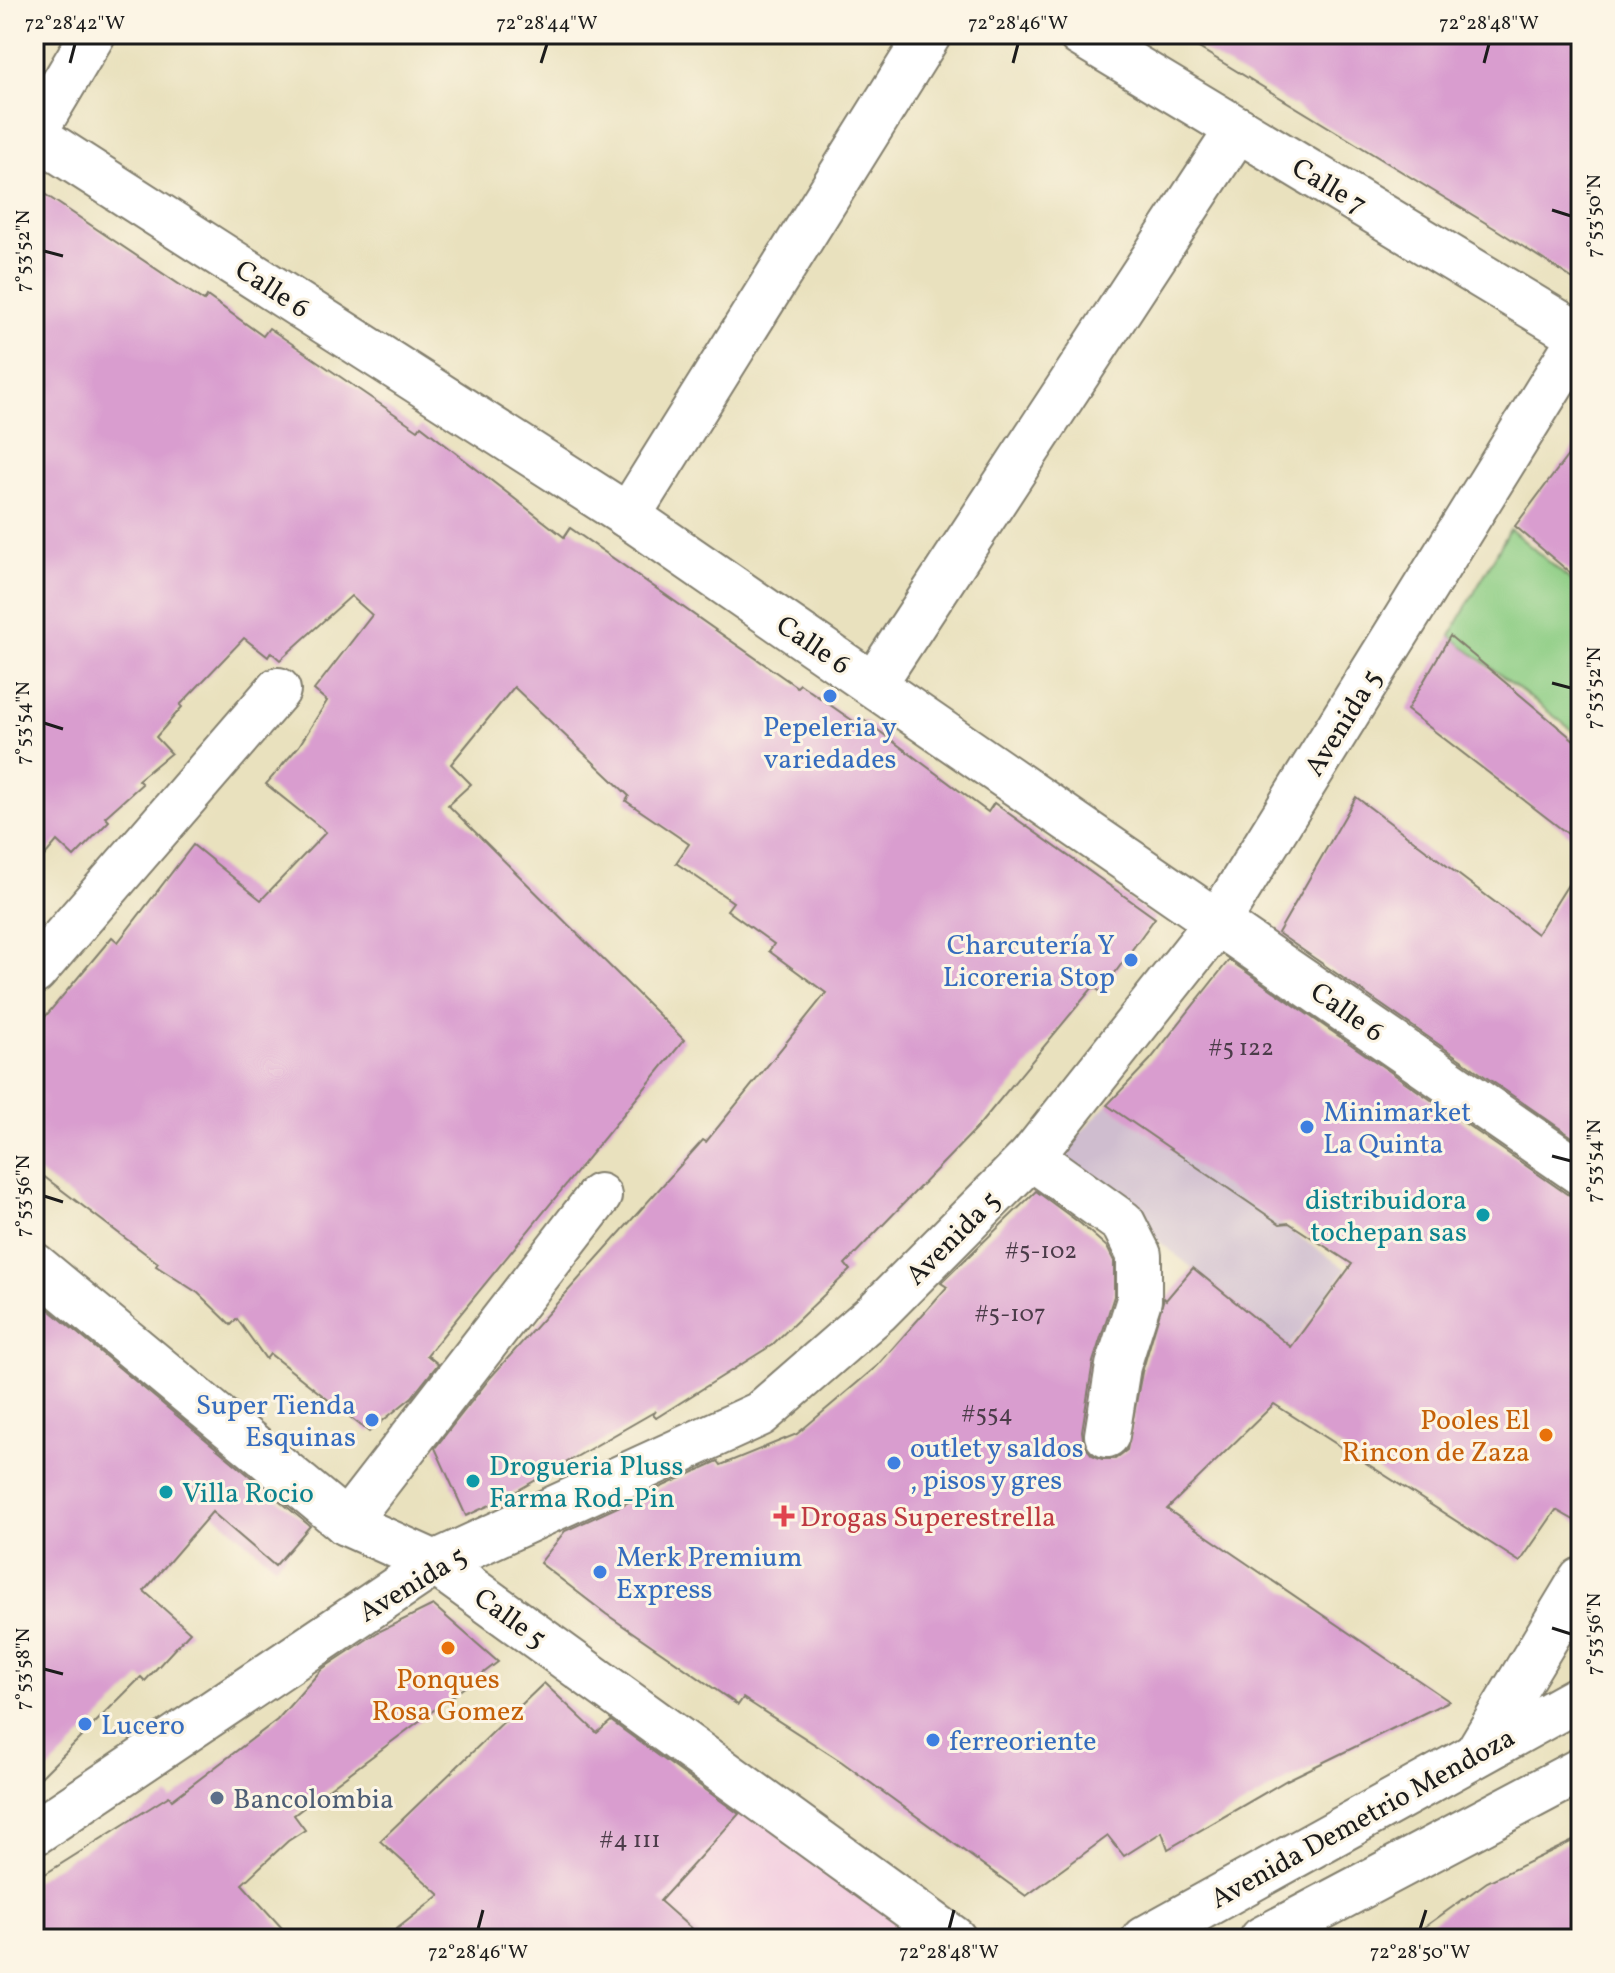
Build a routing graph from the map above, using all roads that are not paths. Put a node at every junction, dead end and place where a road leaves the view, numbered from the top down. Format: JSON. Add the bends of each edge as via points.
{"nodes":[{"id":1,"x":93,"y":34,"type":"edge"},
{"id":2,"x":929,"y":34,"type":"edge"},
{"id":3,"x":1080,"y":34,"type":"edge"},
{"id":4,"x":1238,"y":129,"type":"junction"},
{"id":5,"x":34,"y":134,"type":"edge"},
{"id":6,"x":1581,"y":336,"type":"edge"},
{"id":7,"x":628,"y":516,"type":"junction"},
{"id":8,"x":874,"y":684,"type":"junction"},
{"id":9,"x":278,"y":690,"type":"dead end"},
{"id":10,"x":1219,"y":920,"type":"junction"},
{"id":11,"x":34,"y":972,"type":"edge"},
{"id":12,"x":1031,"y":1157,"type":"junction"},
{"id":13,"x":1581,"y":1173,"type":"edge"},
{"id":14,"x":599,"y":1196,"type":"dead end"},
{"id":15,"x":34,"y":1265,"type":"edge"},
{"id":16,"x":1107,"y":1435,"type":"dead end"},
{"id":17,"x":346,"y":1523,"type":"junction"},
{"id":18,"x":435,"y":1563,"type":"junction"},
{"id":19,"x":1581,"y":1580,"type":"edge"},
{"id":20,"x":1581,"y":1697,"type":"edge"},
{"id":21,"x":1477,"y":1753,"type":"junction"},
{"id":22,"x":1581,"y":1770,"type":"edge"},
{"id":23,"x":34,"y":1833,"type":"edge"},
{"id":24,"x":954,"y":1939,"type":"edge"},
{"id":25,"x":1144,"y":1939,"type":"edge"},
{"id":26,"x":1262,"y":1939,"type":"edge"}],
"edges":[{"from":1,"to":5,"type":"street"},
{"from":2,"to":7,"type":"street"},
{"from":3,"to":4,"type":"street","name":"Calle 7"},
{"from":4,"to":6,"type":"street","name":"Calle 7"},
{"from":4,"to":8,"type":"street"},
{"from":5,"to":7,"type":"street","name":"Calle 6"},
{"from":6,"to":10,"type":"street","name":"Avenida 5"},
{"from":7,"to":8,"type":"street","name":"Calle 6"},
{"from":8,"to":10,"type":"street","name":"Calle 6"},
{"from":9,"to":11,"type":"street"},
{"from":10,"to":12,"type":"street","name":"Avenida 5"},
{"from":10,"to":13,"type":"street","name":"Calle 6"},
{"from":12,"to":16,"type":"street","via":[[1123,1223],[1139,1255],[1139,1300],[1118,1366]]},
{"from":12,"to":18,"type":"street","name":"Avenida 5","via":[[877,1312],[760,1414]]},
{"from":14,"to":17,"type":"street"},
{"from":15,"to":17,"type":"street","name":"Calle 5"},
{"from":17,"to":18,"type":"street","name":"Calle 5"},
{"from":18,"to":23,"type":"street","name":"Avenida 5"},
{"from":18,"to":24,"type":"street","name":"Calle 5"},
{"from":19,"to":21,"type":"street"},
{"from":20,"to":21,"type":"street","name":"Avenida Demetrio Mendoza"},
{"from":21,"to":25,"type":"street","name":"Avenida Demetrio Mendoza"},
{"from":22,"to":26,"type":"street","name":"Avenida Demetrio Mendoza"}]}
